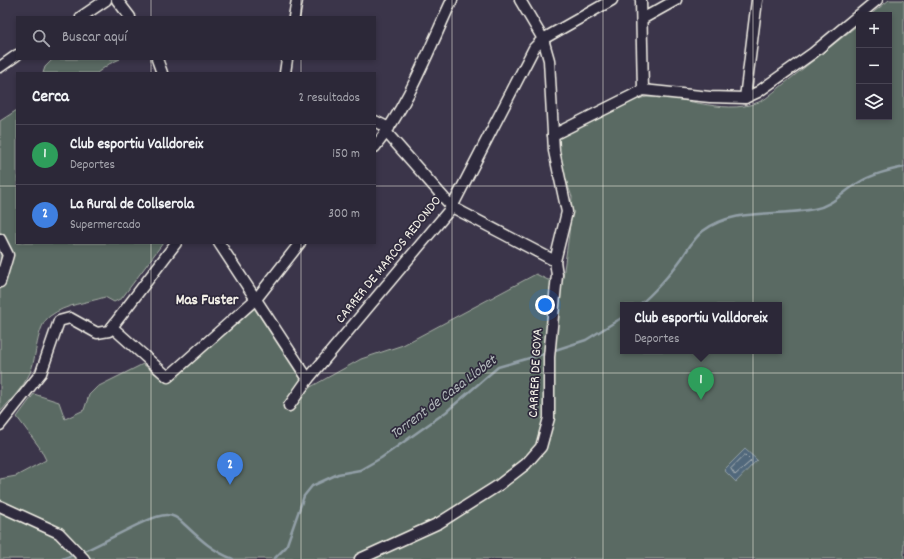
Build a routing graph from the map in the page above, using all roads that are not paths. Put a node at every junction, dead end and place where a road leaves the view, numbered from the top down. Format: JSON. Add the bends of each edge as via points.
{"nodes":[{"id":1,"x":106,"y":0,"type":"edge"},
{"id":2,"x":117,"y":0,"type":"edge"},
{"id":3,"x":297,"y":0,"type":"edge"},
{"id":4,"x":452,"y":0,"type":"edge"},
{"id":5,"x":520,"y":0,"type":"edge"},
{"id":6,"x":612,"y":0,"type":"edge"},
{"id":7,"x":641,"y":0,"type":"edge"},
{"id":8,"x":676,"y":0,"type":"edge"},
{"id":9,"x":757,"y":0,"type":"edge"},
{"id":10,"x":877,"y":0,"type":"edge"},
{"id":11,"x":82,"y":16,"type":"edge"},
{"id":12,"x":129,"y":16,"type":"edge"},
{"id":13,"x":294,"y":16,"type":"edge"},
{"id":14,"x":642,"y":19,"type":"junction"},
{"id":15,"x":543,"y":39,"type":"junction"},
{"id":16,"x":16,"y":56,"type":"edge"},
{"id":17,"x":157,"y":60,"type":"edge"},
{"id":18,"x":287,"y":60,"type":"edge"},
{"id":19,"x":0,"y":67,"type":"edge"},
{"id":20,"x":162,"y":72,"type":"edge"},
{"id":21,"x":285,"y":72,"type":"edge"},
{"id":22,"x":643,"y":90,"type":"junction"},
{"id":23,"x":745,"y":98,"type":"junction"},
{"id":24,"x":376,"y":122,"type":"edge"},
{"id":25,"x":388,"y":130,"type":"junction"},
{"id":26,"x":553,"y":135,"type":"junction"},
{"id":27,"x":376,"y":146,"type":"edge"},
{"id":28,"x":452,"y":207,"type":"junction"},
{"id":29,"x":0,"y":239,"type":"edge"},
{"id":30,"x":175,"y":244,"type":"edge"},
{"id":31,"x":220,"y":244,"type":"edge"},
{"id":32,"x":299,"y":244,"type":"edge"},
{"id":33,"x":555,"y":261,"type":"junction"},
{"id":34,"x":0,"y":282,"type":"edge"},
{"id":35,"x":257,"y":298,"type":"junction"},
{"id":36,"x":112,"y":327,"type":"junction"},
{"id":37,"x":308,"y":379,"type":"junction"},
{"id":38,"x":289,"y":406,"type":"dead end"},
{"id":39,"x":0,"y":425,"type":"edge"},
{"id":40,"x":0,"y":506,"type":"edge"},
{"id":41,"x":84,"y":559,"type":"edge"},
{"id":42,"x":360,"y":559,"type":"edge"}],
"edges":[{"from":1,"to":11,"type":"street"},
{"from":2,"to":12,"type":"street"},
{"from":3,"to":13,"type":"street"},
{"from":4,"to":25,"type":"street"},
{"from":5,"to":15,"type":"street","name":"CARRER DE GOYA"},
{"from":6,"to":15,"type":"street"},
{"from":7,"to":14,"type":"street"},
{"from":8,"to":14,"type":"street"},
{"from":9,"to":23,"type":"street"},
{"from":10,"to":23,"type":"street","via":[[813,53],[758,92]]},
{"from":14,"to":22,"type":"street"},
{"from":15,"to":26,"type":"street","name":"CARRER DE GOYA","via":[[550,60]]},
{"from":15,"to":28,"type":"street","name":"CARRER DE MARCOS REDONDO","via":[[534,48]]},
{"from":16,"to":19,"type":"street"},
{"from":17,"to":20,"type":"street"},
{"from":18,"to":21,"type":"street"},
{"from":22,"to":23,"type":"street"},
{"from":22,"to":26,"type":"street"},
{"from":24,"to":25,"type":"street"},
{"from":25,"to":27,"type":"street"},
{"from":25,"to":28,"type":"street"},
{"from":26,"to":33,"type":"street","name":"CARRER DE GOYA","via":[[567,212]]},
{"from":28,"to":33,"type":"street"},
{"from":28,"to":37,"type":"street","name":"CARRER DE MARCOS REDONDO"},
{"from":29,"to":34,"type":"street","via":[[8,255]]},
{"from":30,"to":36,"type":"street"},
{"from":31,"to":35,"type":"street"},
{"from":32,"to":35,"type":"street"},
{"from":33,"to":42,"type":"street","name":"CARRER DE GOYA","via":[[557,275],[549,357],[549,418],[541,446],[526,464],[499,485],[439,523]]},
{"from":35,"to":36,"type":"street","via":[[168,377]]},
{"from":35,"to":37,"type":"street"},
{"from":36,"to":39,"type":"street","via":[[109,331],[97,333],[70,318],[59,321],[40,373]]},
{"from":37,"to":38,"type":"street","name":"CARRER DE MARCOS REDONDO"},
{"from":40,"to":41,"type":"street","via":[[59,533]]}]}
